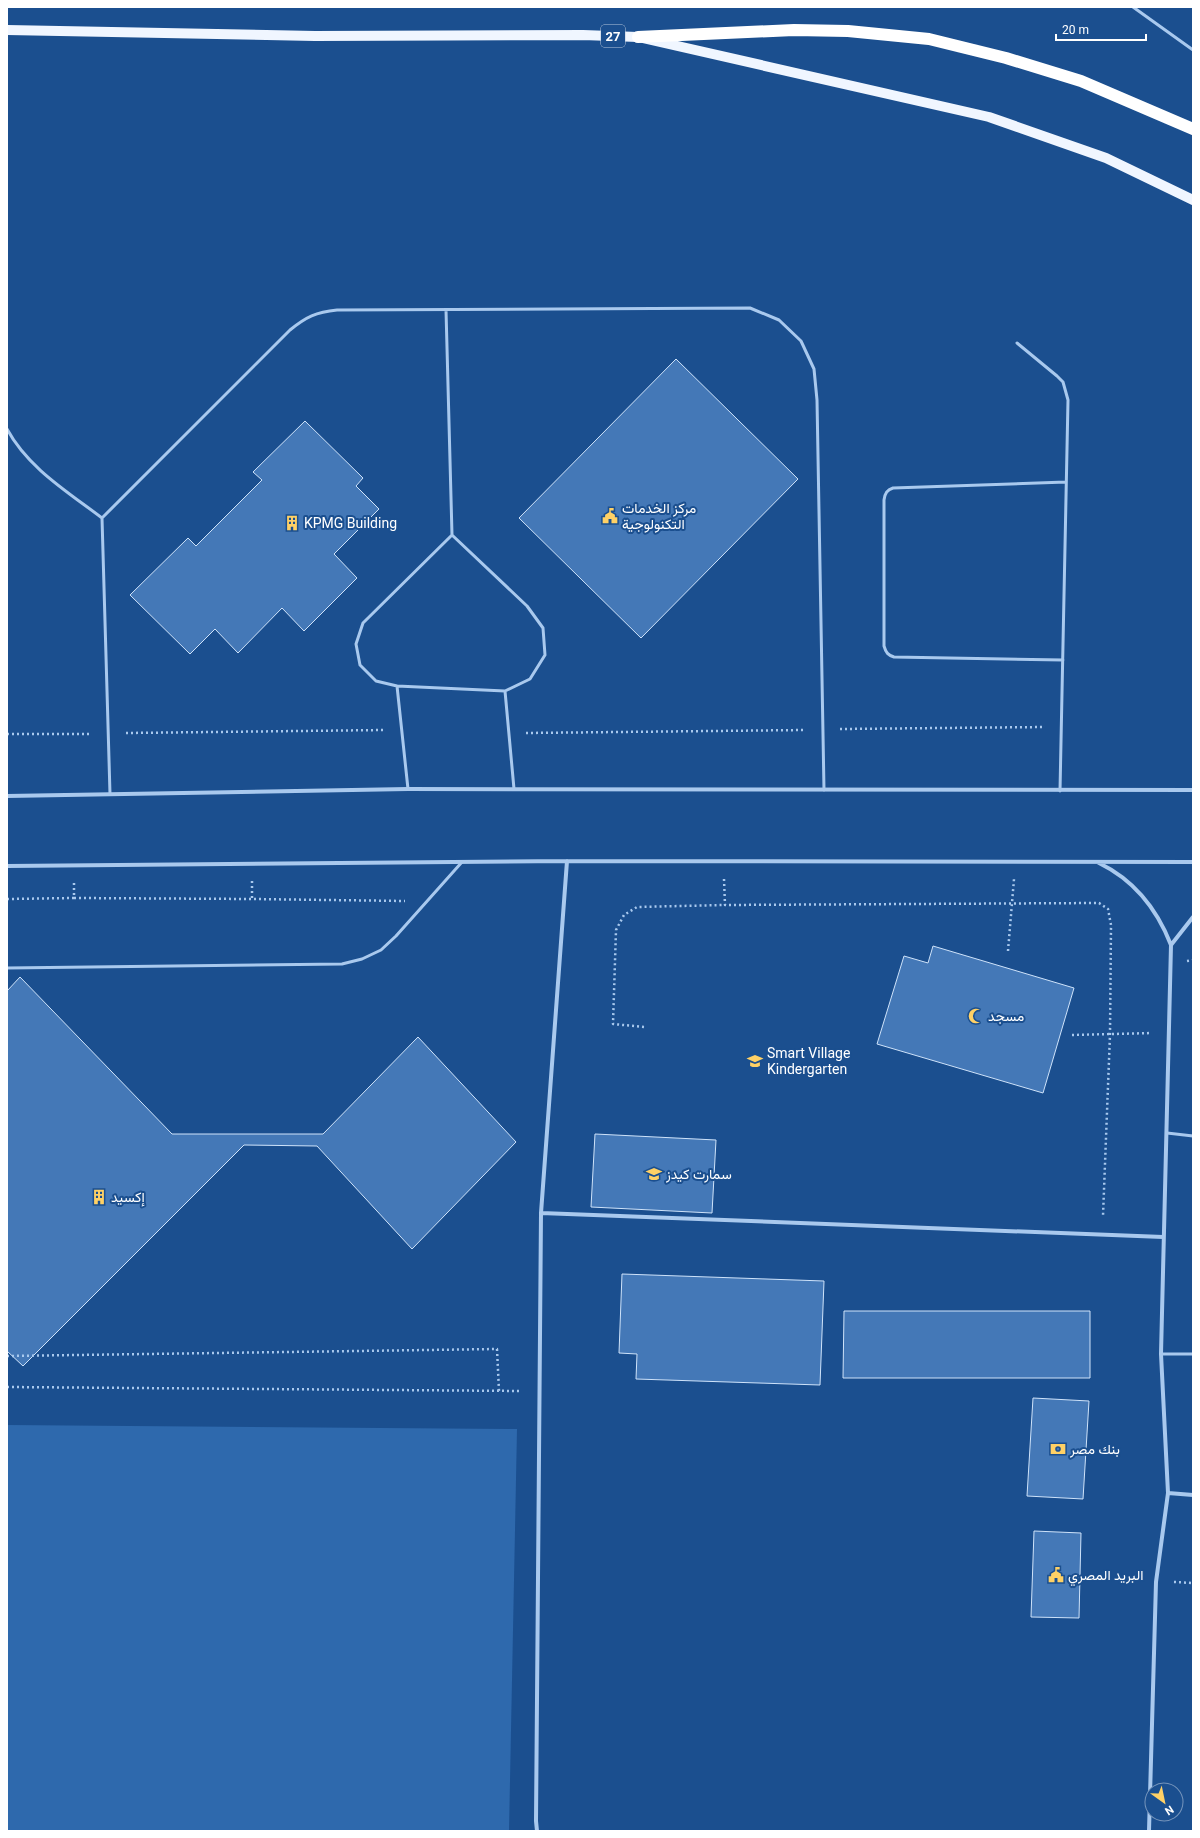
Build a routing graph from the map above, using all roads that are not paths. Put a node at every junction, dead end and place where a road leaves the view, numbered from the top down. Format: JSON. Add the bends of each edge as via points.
{"nodes":[{"id":1,"x":1133,"y":7,"type":"edge"},
{"id":2,"x":7,"y":30,"type":"edge"},
{"id":3,"x":638,"y":37,"type":"junction"},
{"id":4,"x":1193,"y":50,"type":"edge"},
{"id":5,"x":1193,"y":129,"type":"edge"},
{"id":6,"x":1193,"y":200,"type":"edge"},
{"id":7,"x":446,"y":310,"type":"junction"},
{"id":8,"x":1017,"y":343,"type":"dead end"},
{"id":9,"x":7,"y":429,"type":"edge"},
{"id":10,"x":1066,"y":482,"type":"junction"},
{"id":11,"x":102,"y":518,"type":"junction"},
{"id":12,"x":452,"y":535,"type":"junction"},
{"id":13,"x":1063,"y":660,"type":"junction"},
{"id":14,"x":397,"y":686,"type":"junction"},
{"id":15,"x":505,"y":690,"type":"junction"},
{"id":16,"x":408,"y":789,"type":"junction"},
{"id":17,"x":514,"y":789,"type":"junction"},
{"id":18,"x":824,"y":790,"type":"junction"},
{"id":19,"x":1193,"y":790,"type":"edge"},
{"id":20,"x":1060,"y":791,"type":"junction"},
{"id":21,"x":110,"y":794,"type":"junction"},
{"id":22,"x":7,"y":796,"type":"edge"},
{"id":23,"x":567,"y":861,"type":"junction"},
{"id":24,"x":462,"y":862,"type":"junction"},
{"id":25,"x":1097,"y":862,"type":"junction"},
{"id":26,"x":1193,"y":862,"type":"edge"},
{"id":27,"x":7,"y":866,"type":"edge"},
{"id":28,"x":1193,"y":917,"type":"edge"},
{"id":29,"x":1171,"y":945,"type":"junction"},
{"id":30,"x":7,"y":968,"type":"edge"},
{"id":31,"x":1167,"y":1133,"type":"junction"},
{"id":32,"x":1193,"y":1136,"type":"edge"},
{"id":33,"x":542,"y":1214,"type":"junction"},
{"id":34,"x":1163,"y":1237,"type":"junction"},
{"id":35,"x":1161,"y":1354,"type":"junction"},
{"id":36,"x":1193,"y":1354,"type":"edge"},
{"id":37,"x":1168,"y":1493,"type":"junction"},
{"id":38,"x":1193,"y":1495,"type":"edge"},
{"id":39,"x":537,"y":1831,"type":"edge"},
{"id":40,"x":1149,"y":1831,"type":"edge"}],
"edges":[{"from":1,"to":4,"type":"lane"},
{"from":2,"to":3,"type":"main road","number":"27","via":[[315,36]]},
{"from":3,"to":5,"type":"highway","number":"27","via":[[801,30],[848,31],[929,39],[1006,58],[1081,81]]},
{"from":3,"to":6,"type":"main road","number":"27","via":[[989,117],[1106,158]]},
{"from":7,"to":11,"type":"lane","via":[[337,310],[320,312],[304,319]]},
{"from":7,"to":12,"type":"lane"},
{"from":7,"to":18,"type":"lane","via":[[750,308],[779,320],[801,341],[814,369],[817,400]]},
{"from":8,"to":10,"type":"lane","via":[[1063,382],[1068,400]]},
{"from":9,"to":11,"type":"lane","via":[[15,444],[35,466]]},
{"from":10,"to":13,"type":"lane"},
{"from":10,"to":13,"type":"lane","via":[[893,488],[888,490],[884,500],[884,646],[889,656]]},
{"from":11,"to":21,"type":"lane"},
{"from":12,"to":14,"type":"lane","via":[[363,623],[356,644],[360,665],[376,680]]},
{"from":12,"to":15,"type":"lane","via":[[527,606],[543,628],[545,655],[530,679]]},
{"from":13,"to":20,"type":"lane"},
{"from":14,"to":15,"type":"lane"},
{"from":14,"to":16,"type":"lane"},
{"from":15,"to":17,"type":"lane"},
{"from":16,"to":17,"type":"street"},
{"from":16,"to":21,"type":"street"},
{"from":17,"to":18,"type":"street"},
{"from":18,"to":20,"type":"street"},
{"from":19,"to":20,"type":"street"},
{"from":21,"to":22,"type":"street"},
{"from":23,"to":24,"type":"street"},
{"from":23,"to":25,"type":"street"},
{"from":23,"to":33,"type":"street"},
{"from":24,"to":27,"type":"street"},
{"from":24,"to":30,"type":"lane","via":[[380,950],[362,959],[342,964]]},
{"from":25,"to":26,"type":"street"},
{"from":25,"to":29,"type":"street","via":[[1114,870],[1142,895],[1163,927]]},
{"from":28,"to":29,"type":"street"},
{"from":29,"to":31,"type":"street"},
{"from":31,"to":32,"type":"lane"},
{"from":31,"to":34,"type":"street"},
{"from":33,"to":34,"type":"street"},
{"from":33,"to":39,"type":"street"},
{"from":34,"to":35,"type":"street"},
{"from":35,"to":36,"type":"lane"},
{"from":35,"to":37,"type":"street"},
{"from":37,"to":38,"type":"street"},
{"from":37,"to":40,"type":"street","via":[[1156,1582]]}]}
